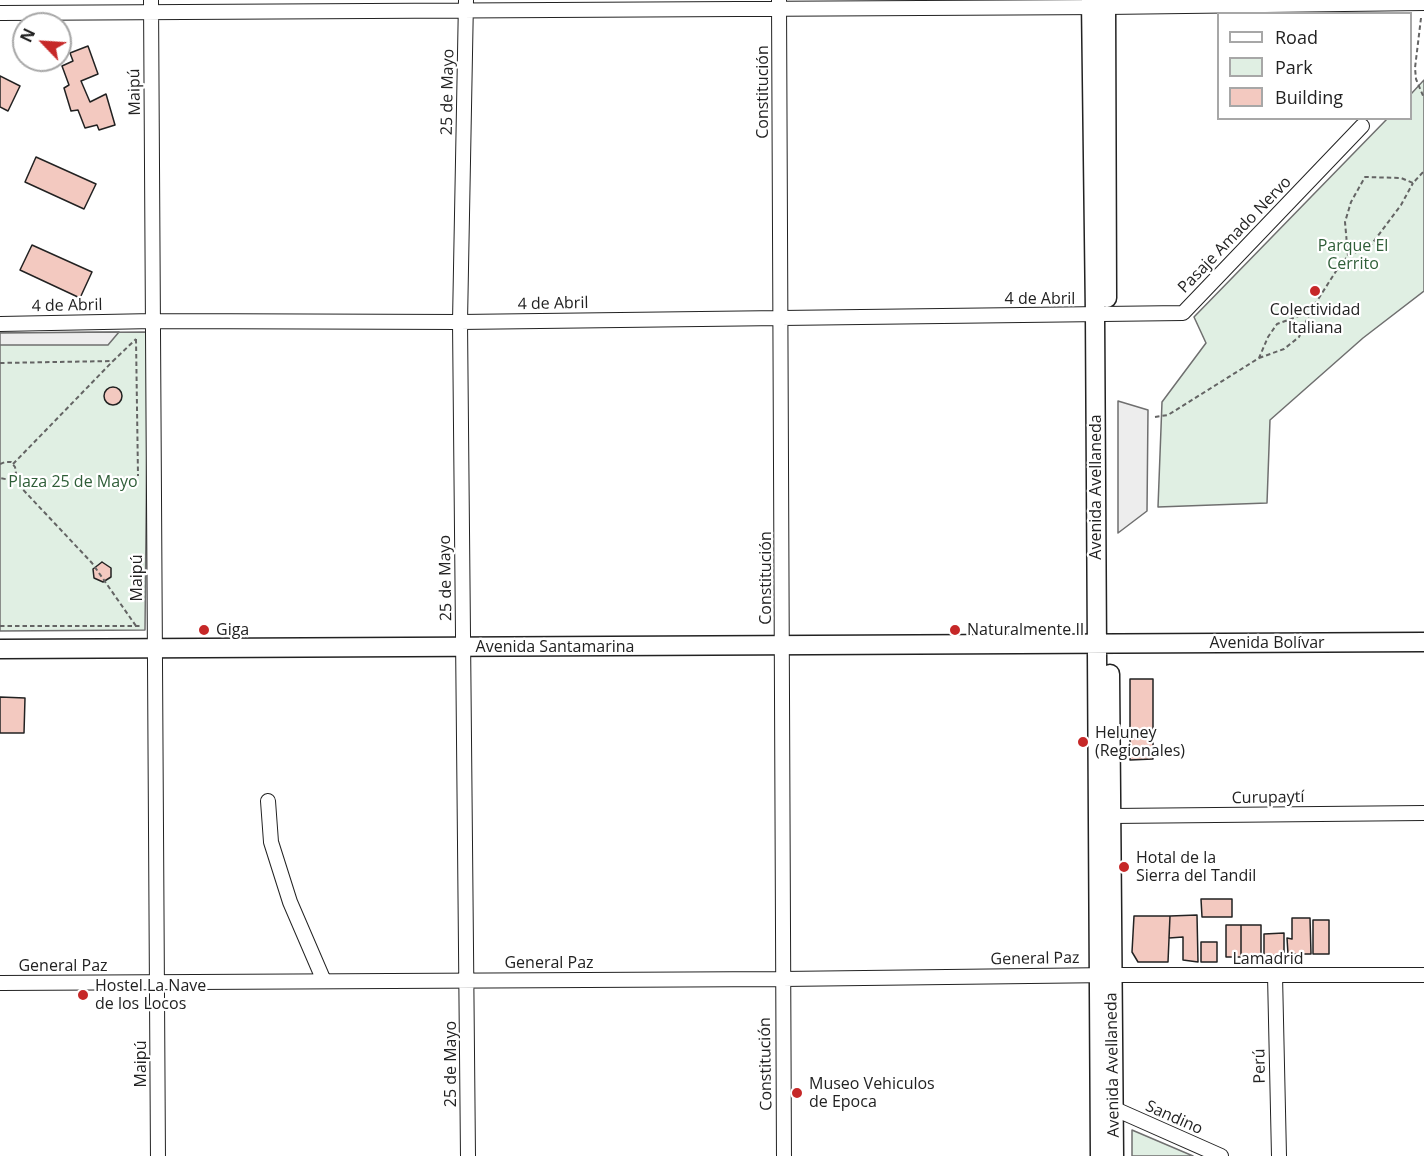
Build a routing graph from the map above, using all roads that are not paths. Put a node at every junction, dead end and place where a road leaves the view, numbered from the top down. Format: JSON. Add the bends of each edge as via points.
{"nodes":[{"id":1,"x":1424,"y":2,"type":"edge"},
{"id":2,"x":1098,"y":3,"type":"edge"},
{"id":3,"x":779,"y":4,"type":"edge"},
{"id":4,"x":466,"y":5,"type":"edge"},
{"id":5,"x":151,"y":7,"type":"edge"},
{"id":6,"x":0,"y":14,"type":"edge"},
{"id":7,"x":1362,"y":126,"type":"dead end"},
{"id":8,"x":1101,"y":315,"type":"junction"},
{"id":9,"x":781,"y":316,"type":"junction"},
{"id":10,"x":154,"y":321,"type":"junction"},
{"id":11,"x":460,"y":322,"type":"junction"},
{"id":12,"x":0,"y":324,"type":"edge"},
{"id":13,"x":1424,"y":642,"type":"edge"},
{"id":14,"x":1103,"y":644,"type":"junction"},
{"id":15,"x":783,"y":646,"type":"junction"},
{"id":16,"x":464,"y":647,"type":"junction"},
{"id":17,"x":154,"y":648,"type":"junction"},
{"id":18,"x":0,"y":649,"type":"edge"},
{"id":19,"x":268,"y":801,"type":"dead end"},
{"id":20,"x":1424,"y":813,"type":"edge"},
{"id":21,"x":1112,"y":816,"type":"junction"},
{"id":22,"x":1105,"y":975,"type":"junction"},
{"id":23,"x":1275,"y":975,"type":"junction"},
{"id":24,"x":1424,"y":975,"type":"edge"},
{"id":25,"x":782,"y":979,"type":"junction"},
{"id":26,"x":467,"y":980,"type":"junction"},
{"id":27,"x":324,"y":981,"type":"junction"},
{"id":28,"x":0,"y":982,"type":"edge"},
{"id":29,"x":156,"y":982,"type":"junction"},
{"id":30,"x":1114,"y":1110,"type":"junction"},
{"id":31,"x":158,"y":1156,"type":"edge"},
{"id":32,"x":468,"y":1156,"type":"edge"},
{"id":33,"x":784,"y":1156,"type":"edge"},
{"id":34,"x":1100,"y":1156,"type":"edge"},
{"id":35,"x":1114,"y":1156,"type":"edge"},
{"id":36,"x":1221,"y":1156,"type":"edge"},
{"id":37,"x":1279,"y":1156,"type":"edge"}],
"edges":[{"from":1,"to":2,"type":"street"},
{"from":2,"to":3,"type":"street"},
{"from":2,"to":8,"type":"main road","name":"Avenida Avellaneda"},
{"from":3,"to":4,"type":"street"},
{"from":3,"to":9,"type":"street","name":"Constitución"},
{"from":4,"to":5,"type":"street"},
{"from":4,"to":11,"type":"street","name":"25 de Mayo"},
{"from":5,"to":6,"type":"street"},
{"from":5,"to":10,"type":"street","name":"Maipú"},
{"from":7,"to":8,"type":"street","name":"Pasaje Amado Nervo","via":[[1183,313]]},
{"from":8,"to":9,"type":"street","name":"4 de Abril"},
{"from":8,"to":14,"type":"main road","name":"Avenida Avellaneda"},
{"from":9,"to":11,"type":"street","name":"4 de Abril"},
{"from":9,"to":15,"type":"street","name":"Constitución"},
{"from":10,"to":11,"type":"street","name":"4 de Abril"},
{"from":10,"to":12,"type":"street","name":"4 de Abril"},
{"from":10,"to":17,"type":"street","name":"Maipú"},
{"from":11,"to":16,"type":"street","name":"25 de Mayo"},
{"from":13,"to":14,"type":"main road","name":"Avenida Bolívar"},
{"from":14,"to":15,"type":"main road","name":"Avenida Santamarina"},
{"from":14,"to":21,"type":"main road","name":"Avenida Avellaneda"},
{"from":14,"to":22,"type":"main road","name":"Avenida Avellaneda"},
{"from":15,"to":16,"type":"main road","name":"Avenida Santamarina"},
{"from":15,"to":25,"type":"street","name":"Constitución"},
{"from":16,"to":17,"type":"main road","name":"Avenida Santamarina"},
{"from":16,"to":26,"type":"street","name":"25 de Mayo"},
{"from":17,"to":18,"type":"main road","name":"Avenida Santamarina"},
{"from":17,"to":29,"type":"street","name":"Maipú"},
{"from":19,"to":27,"type":"street","via":[[271,842],[277,862]]},
{"from":20,"to":21,"type":"street","name":"Curupaytí"},
{"from":21,"to":22,"type":"main road","name":"Avenida Avellaneda"},
{"from":22,"to":23,"type":"street","name":"Lamadrid"},
{"from":22,"to":25,"type":"street","name":"General Paz"},
{"from":22,"to":30,"type":"main road","name":"Avenida Avellaneda"},
{"from":22,"to":34,"type":"main road","name":"Avenida Avellaneda"},
{"from":23,"to":24,"type":"street","name":"Lamadrid"},
{"from":23,"to":37,"type":"street","name":"Perú"},
{"from":25,"to":26,"type":"street","name":"General Paz"},
{"from":25,"to":33,"type":"street","name":"Constitución"},
{"from":26,"to":27,"type":"street","name":"General Paz"},
{"from":26,"to":32,"type":"street","name":"25 de Mayo"},
{"from":27,"to":29,"type":"street","name":"General Paz"},
{"from":28,"to":29,"type":"street","name":"General Paz"},
{"from":29,"to":31,"type":"street","name":"Maipú"},
{"from":30,"to":35,"type":"main road","name":"Avenida Avellaneda"},
{"from":30,"to":36,"type":"street","name":"Sandino"}]}
